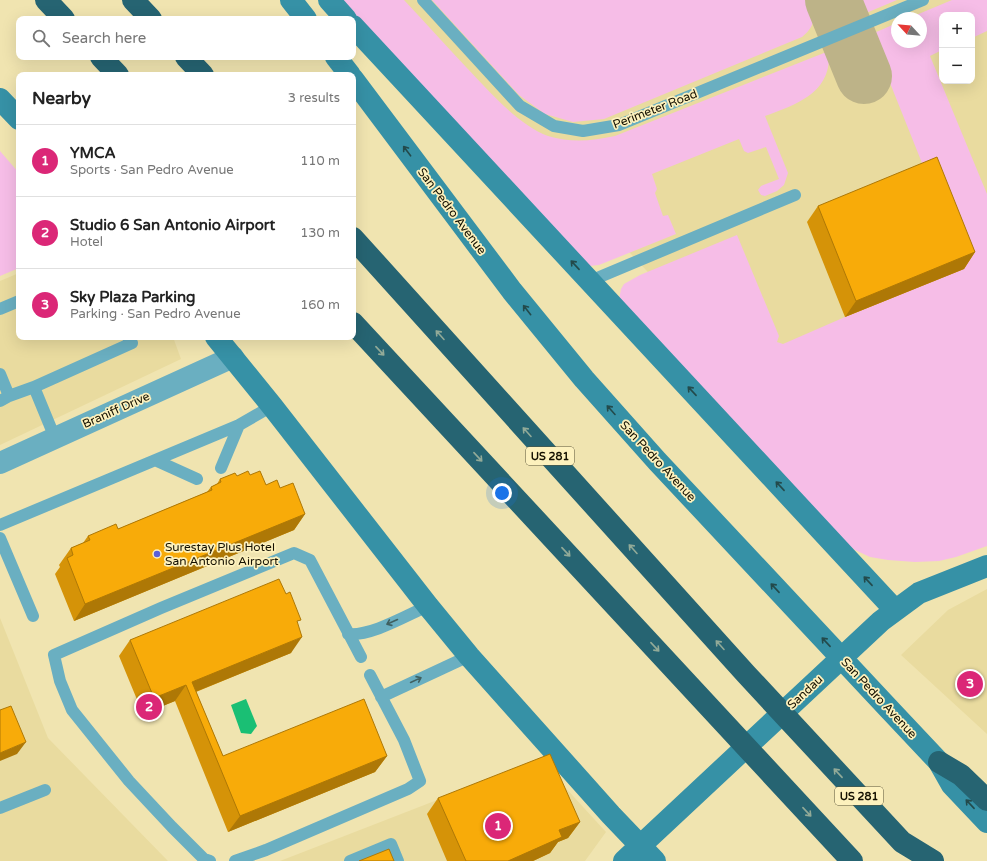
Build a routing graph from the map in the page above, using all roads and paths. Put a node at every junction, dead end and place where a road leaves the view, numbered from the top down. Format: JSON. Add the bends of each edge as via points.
{"nodes":[{"id":1,"x":46,"y":0,"type":"edge"},
{"id":2,"x":133,"y":0,"type":"edge"},
{"id":3,"x":291,"y":0,"type":"edge"},
{"id":4,"x":329,"y":0,"type":"edge"},
{"id":5,"x":423,"y":0,"type":"edge"},
{"id":6,"x":923,"y":0,"type":"edge"},
{"id":7,"x":61,"y":16,"type":"edge"},
{"id":8,"x":148,"y":16,"type":"edge"},
{"id":9,"x":304,"y":16,"type":"edge"},
{"id":10,"x":343,"y":16,"type":"edge"},
{"id":11,"x":356,"y":29,"type":"edge"},
{"id":12,"x":104,"y":60,"type":"edge"},
{"id":13,"x":189,"y":60,"type":"edge"},
{"id":14,"x":338,"y":60,"type":"edge"},
{"id":15,"x":115,"y":72,"type":"edge"},
{"id":16,"x":200,"y":72,"type":"edge"},
{"id":17,"x":348,"y":72,"type":"edge"},
{"id":18,"x":356,"y":83,"type":"edge"},
{"id":19,"x":0,"y":99,"type":"edge"},
{"id":20,"x":16,"y":116,"type":"edge"},
{"id":21,"x":795,"y":195,"type":"dead end"},
{"id":22,"x":356,"y":241,"type":"edge"},
{"id":23,"x":590,"y":281,"type":"junction"},
{"id":24,"x":16,"y":302,"type":"edge"},
{"id":25,"x":0,"y":309,"type":"edge"},
{"id":26,"x":356,"y":326,"type":"edge"},
{"id":27,"x":130,"y":340,"type":"edge"},
{"id":28,"x":219,"y":340,"type":"edge"},
{"id":29,"x":233,"y":357,"type":"junction"},
{"id":30,"x":0,"y":374,"type":"edge"},
{"id":31,"x":34,"y":387,"type":"junction"},
{"id":32,"x":5,"y":398,"type":"edge"},
{"id":33,"x":272,"y":406,"type":"junction"},
{"id":34,"x":239,"y":425,"type":"junction"},
{"id":35,"x":55,"y":438,"type":"junction"},
{"id":36,"x":155,"y":460,"type":"junction"},
{"id":37,"x":0,"y":462,"type":"edge"},
{"id":38,"x":221,"y":468,"type":"dead end"},
{"id":39,"x":197,"y":479,"type":"dead end"},
{"id":40,"x":0,"y":525,"type":"edge"},
{"id":41,"x":0,"y":538,"type":"edge"},
{"id":42,"x":987,"y":566,"type":"edge"},
{"id":43,"x":428,"y":606,"type":"junction"},
{"id":44,"x":895,"y":610,"type":"junction"},
{"id":45,"x":33,"y":616,"type":"dead end"},
{"id":46,"x":348,"y":634,"type":"junction"},
{"id":47,"x":469,"y":656,"type":"junction"},
{"id":48,"x":361,"y":657,"type":"dead end"},
{"id":49,"x":370,"y":675,"type":"dead end"},
{"id":50,"x":381,"y":697,"type":"junction"},
{"id":51,"x":940,"y":762,"type":"junction"},
{"id":52,"x":45,"y":790,"type":"dead end"},
{"id":53,"x":987,"y":800,"type":"edge"},
{"id":54,"x":0,"y":808,"type":"edge"},
{"id":55,"x":987,"y":822,"type":"edge"},
{"id":56,"x":902,"y":842,"type":"junction"},
{"id":57,"x":648,"y":853,"type":"edge"},
{"id":58,"x":210,"y":861,"type":"edge"},
{"id":59,"x":235,"y":861,"type":"edge"},
{"id":60,"x":350,"y":861,"type":"edge"},
{"id":61,"x":398,"y":861,"type":"edge"},
{"id":62,"x":624,"y":861,"type":"edge"},
{"id":63,"x":852,"y":861,"type":"edge"},
{"id":64,"x":920,"y":861,"type":"edge"},
{"id":65,"x":933,"y":861,"type":"edge"}],
"edges":[{"from":1,"to":7,"type":"highway"},
{"from":2,"to":8,"type":"highway"},
{"from":3,"to":9,"type":"main road"},
{"from":4,"to":10,"type":"main road"},
{"from":5,"to":6,"type":"lane","name":"Perimeter Road","via":[[520,106],[554,126],[583,130],[619,125]]},
{"from":23,"to":11,"type":"main road","one_way":true},
{"from":12,"to":15,"type":"highway"},
{"from":13,"to":16,"type":"highway"},
{"from":14,"to":17,"type":"main road"},
{"from":51,"to":18,"type":"main road","name":"San Pedro Avenue","one_way":true,"via":[[657,461],[584,379],[507,284]]},
{"from":19,"to":20,"type":"main road"},
{"from":21,"to":23,"type":"lane"},
{"from":56,"to":22,"type":"highway","number":"US 281","one_way":true,"via":[[746,674]]},
{"from":44,"to":23,"type":"main road","one_way":true},
{"from":24,"to":25,"type":"lane"},
{"from":26,"to":63,"type":"highway","one_way":true},
{"from":27,"to":31,"type":"lane","via":[[132,343]]},
{"from":28,"to":29,"type":"main road"},
{"from":29,"to":33,"type":"main road"},
{"from":29,"to":35,"type":"street","name":"Braniff Drive"},
{"from":30,"to":32,"type":"lane"},
{"from":31,"to":32,"type":"lane"},
{"from":31,"to":35,"type":"lane"},
{"from":33,"to":34,"type":"lane"},
{"from":33,"to":43,"type":"main road"},
{"from":34,"to":36,"type":"lane"},
{"from":34,"to":38,"type":"lane"},
{"from":35,"to":37,"type":"street","name":"Braniff Drive"},
{"from":36,"to":39,"type":"lane"},
{"from":36,"to":40,"type":"lane"},
{"from":41,"to":45,"type":"lane"},
{"from":42,"to":44,"type":"main road","name":"Sandau","via":[[925,590]]},
{"from":43,"to":46,"type":"lane","one_way":true,"via":[[368,632]]},
{"from":43,"to":47,"type":"main road"},
{"from":44,"to":57,"type":"main road","name":"Sandau","via":[[660,829]]},
{"from":46,"to":48,"type":"lane"},
{"from":46,"to":58,"type":"lane","via":[[310,560],[294,554],[54,655],[60,682],[72,710],[129,782],[182,838],[204,859]]},
{"from":50,"to":47,"type":"lane","one_way":true},
{"from":47,"to":57,"type":"main road"},
{"from":49,"to":50,"type":"lane"},
{"from":50,"to":59,"type":"lane","via":[[404,740],[420,780],[408,790]]},
{"from":51,"to":53,"type":"highway","via":[[961,775]]},
{"from":55,"to":51,"type":"main road","name":"San Pedro Avenue","one_way":true,"via":[[952,785]]},
{"from":52,"to":54,"type":"lane"},
{"from":56,"to":64,"type":"highway","number":"US 281"},
{"from":56,"to":65,"type":"highway"},
{"from":57,"to":62,"type":"main road","name":"Sandau"},
{"from":60,"to":61,"type":"lane","via":[[391,844]]}]}
